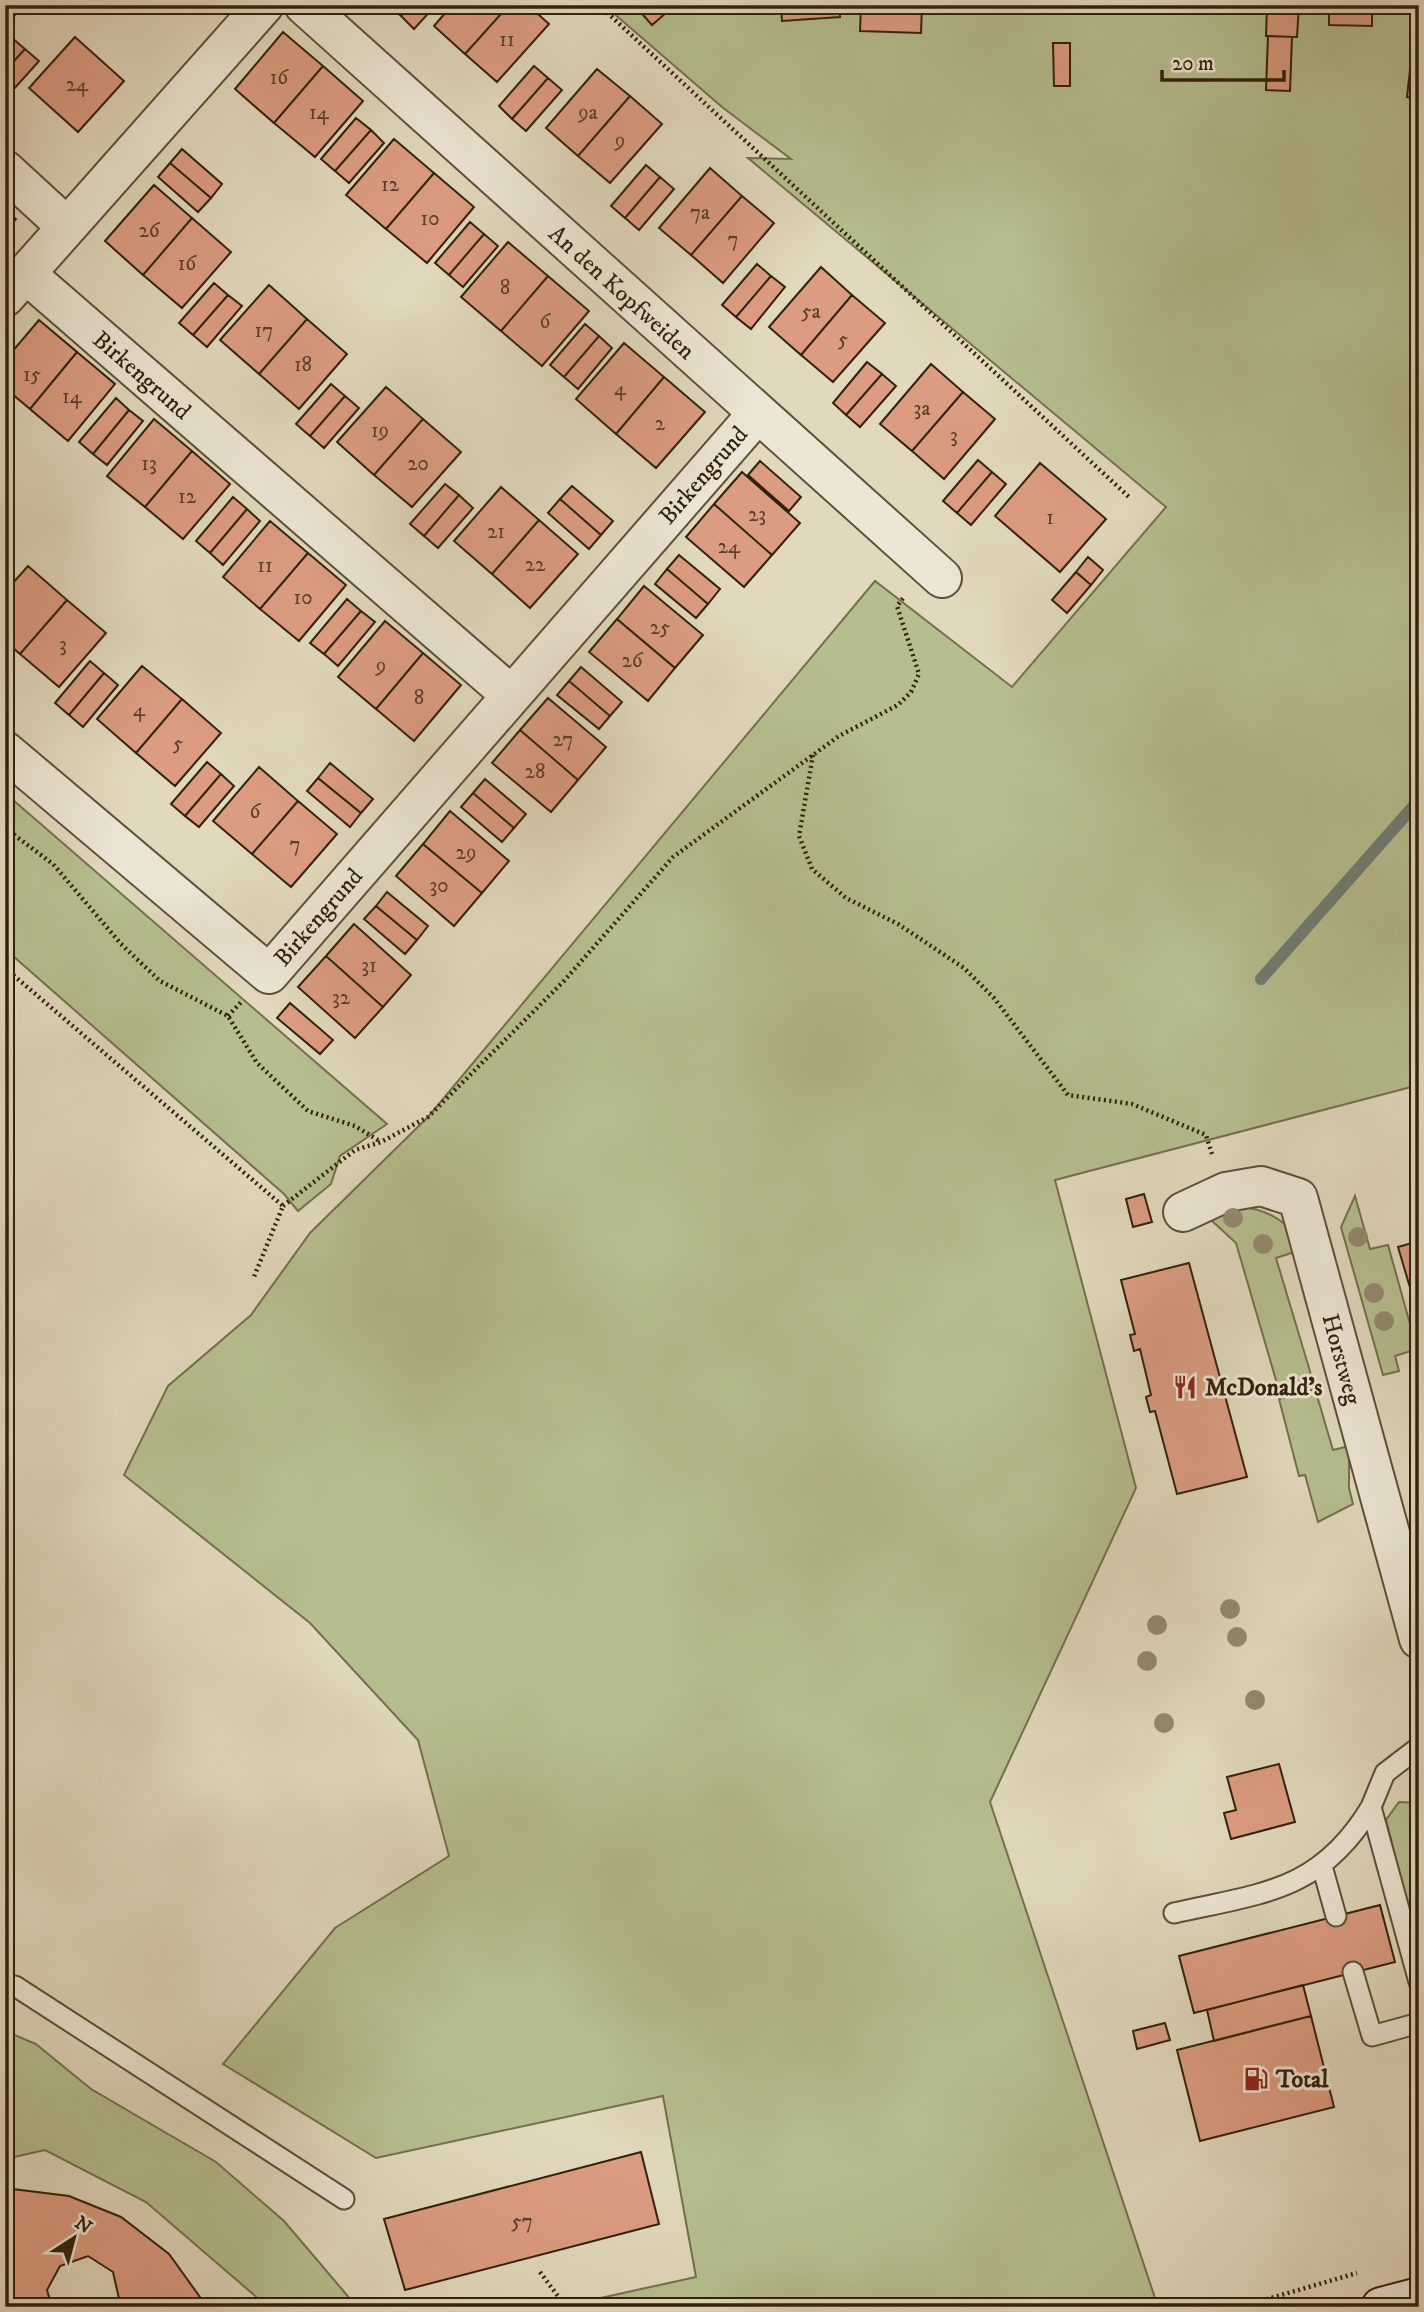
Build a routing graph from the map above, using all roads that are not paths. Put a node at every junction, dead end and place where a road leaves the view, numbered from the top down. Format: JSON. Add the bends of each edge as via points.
{"nodes":[{"id":1,"x":264,"y":5,"type":"edge"},
{"id":2,"x":304,"y":5,"type":"edge"},
{"id":3,"x":5,"y":170,"type":"edge"},
{"id":4,"x":67,"y":227,"type":"junction"},
{"id":5,"x":16,"y":285,"type":"edge"},
{"id":6,"x":757,"y":414,"type":"junction"},
{"id":7,"x":942,"y":578,"type":"dead end"},
{"id":8,"x":511,"y":695,"type":"junction"},
{"id":9,"x":5,"y":751,"type":"edge"},
{"id":10,"x":1182,"y":1212,"type":"dead end"},
{"id":11,"x":1419,"y":1639,"type":"edge"},
{"id":12,"x":1419,"y":1747,"type":"edge"},
{"id":13,"x":1371,"y":1807,"type":"junction"},
{"id":14,"x":1322,"y":1866,"type":"junction"},
{"id":15,"x":1174,"y":1913,"type":"dead end"},
{"id":16,"x":1336,"y":1916,"type":"dead end"},
{"id":17,"x":1353,"y":1972,"type":"dead end"},
{"id":18,"x":1419,"y":1982,"type":"edge"},
{"id":19,"x":5,"y":1987,"type":"edge"},
{"id":20,"x":1419,"y":2023,"type":"edge"},
{"id":21,"x":344,"y":2199,"type":"dead end"},
{"id":22,"x":1419,"y":2297,"type":"edge"},
{"id":23,"x":1381,"y":2307,"type":"edge"}],
"edges":[{"from":1,"to":4,"type":"street"},
{"from":2,"to":6,"type":"street","name":"An den Kopfweiden"},
{"from":3,"to":4,"type":"street"},
{"from":4,"to":5,"type":"street"},
{"from":5,"to":8,"type":"street","name":"Birkengrund"},
{"from":6,"to":7,"type":"street","name":"An den Kopfweiden"},
{"from":6,"to":8,"type":"street","name":"Birkengrund"},
{"from":8,"to":9,"type":"street","name":"Birkengrund","via":[[268,974]]},
{"from":10,"to":11,"type":"street","name":"Horstweg","via":[[1226,1192],[1261,1186],[1298,1198]]},
{"from":12,"to":13,"type":"lane","via":[[1385,1773]]},
{"from":13,"to":14,"type":"lane","via":[[1354,1835]]},
{"from":13,"to":18,"type":"lane"},
{"from":14,"to":15,"type":"lane","via":[[1285,1887]]},
{"from":14,"to":16,"type":"lane"},
{"from":17,"to":20,"type":"lane","via":[[1372,2036]]},
{"from":19,"to":21,"type":"lane","via":[[15,1986]]},
{"from":22,"to":23,"type":"street"}]}
